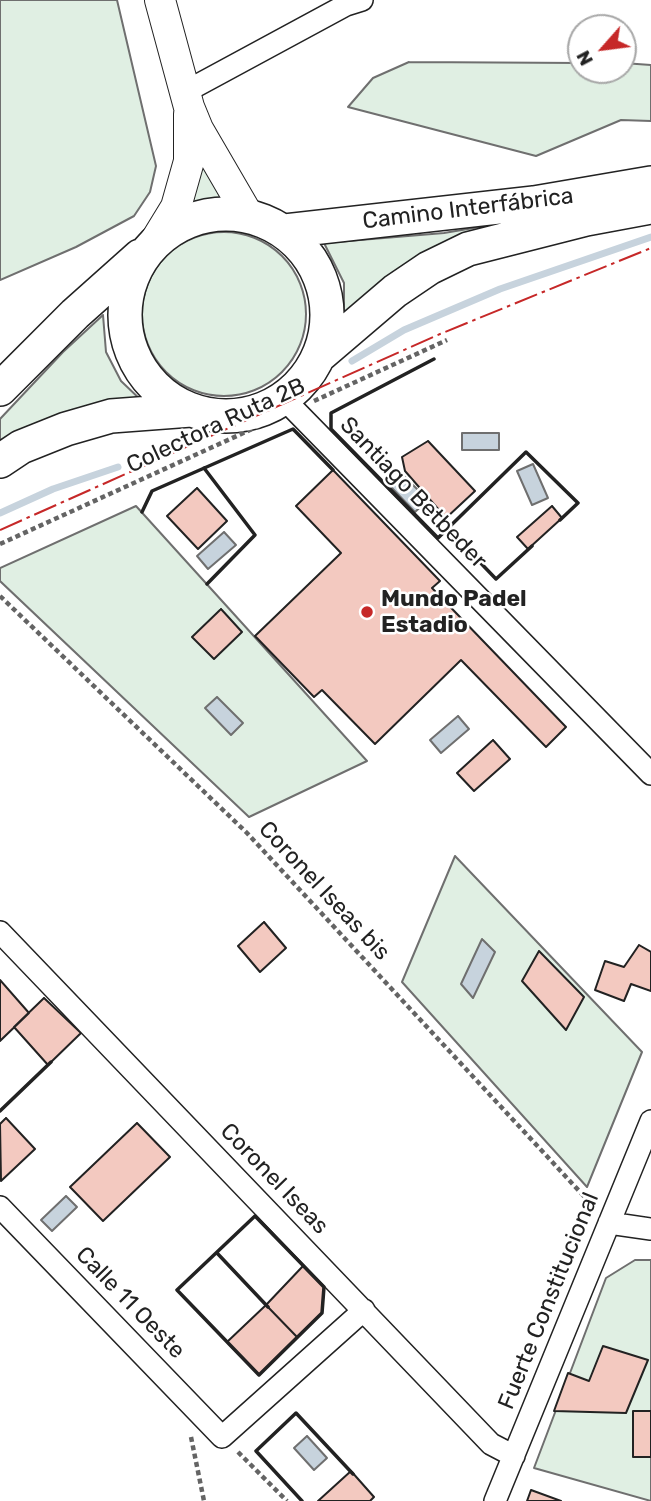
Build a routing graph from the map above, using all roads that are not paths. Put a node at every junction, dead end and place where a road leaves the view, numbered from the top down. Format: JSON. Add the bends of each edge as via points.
{"nodes":[{"id":1,"x":160,"y":0,"type":"edge"},
{"id":2,"x":362,"y":0,"type":"edge"},
{"id":3,"x":187,"y":99,"type":"junction"},
{"id":4,"x":651,"y":183,"type":"edge"},
{"id":5,"x":651,"y":207,"type":"edge"},
{"id":6,"x":248,"y":215,"type":"junction"},
{"id":7,"x":285,"y":231,"type":"junction"},
{"id":8,"x":152,"y":245,"type":"junction"},
{"id":9,"x":320,"y":355,"type":"junction"},
{"id":10,"x":0,"y":389,"type":"edge"},
{"id":11,"x":291,"y":406,"type":"junction"},
{"id":12,"x":191,"y":410,"type":"junction"},
{"id":13,"x":0,"y":461,"type":"edge"},
{"id":14,"x":651,"y":774,"type":"edge"},
{"id":15,"x":0,"y":932,"type":"edge"},
{"id":16,"x":651,"y":1121,"type":"edge"},
{"id":17,"x":0,"y":1207,"type":"edge"},
{"id":18,"x":609,"y":1223,"type":"junction"},
{"id":19,"x":651,"y":1229,"type":"edge"},
{"id":20,"x":364,"y":1310,"type":"junction"},
{"id":21,"x":514,"y":1456,"type":"junction"},
{"id":22,"x":495,"y":1501,"type":"edge"}],
"edges":[{"from":1,"to":3,"type":"main road"},
{"from":2,"to":3,"type":"street","via":[[346,5]]},
{"from":3,"to":6,"type":"main road","via":[[198,129]]},
{"from":3,"to":8,"type":"main road","via":[[189,161],[176,207]]},
{"from":4,"to":7,"type":"main road","name":"Camino Interfábrica","via":[[534,203]]},
{"from":5,"to":9,"type":"main road","name":"Camino Interfábrica","via":[[468,249],[395,291]]},
{"from":6,"to":7,"type":"main road","name":"Camino Interfábrica"},
{"from":6,"to":8,"type":"main road","name":"Camino Interfábrica","via":[[218,213],[188,220]]},
{"from":7,"to":9,"type":"main road","name":"Camino Interfábrica","via":[[309,256],[324,287],[328,321]]},
{"from":8,"to":10,"type":"main road","name":"Camino Interfábrica"},
{"from":8,"to":12,"type":"main road","name":"Camino Interfábrica","via":[[129,285],[125,315],[130,345],[143,373],[157,388]]},
{"from":9,"to":11,"type":"main road","name":"Camino Interfábrica"},
{"from":11,"to":12,"type":"main road","name":"Camino Interfábrica","via":[[222,416]]},
{"from":11,"to":14,"type":"street","name":"Santiago Betbeder"},
{"from":12,"to":13,"type":"main road","name":"Camino Interfábrica","via":[[111,416],[66,429]]},
{"from":15,"to":20,"type":"street","name":"Coronel Iseas"},
{"from":16,"to":18,"type":"street","name":"Fuerte Constitucional"},
{"from":17,"to":20,"type":"street","name":"Calle 11 Oeste","via":[[222,1437]]},
{"from":18,"to":19,"type":"street"},
{"from":18,"to":21,"type":"street","name":"Fuerte Constitucional"},
{"from":20,"to":21,"type":"street","name":"Coronel Iseas","via":[[491,1444]]},
{"from":21,"to":22,"type":"street","name":"Fuerte Constitucional"}]}
